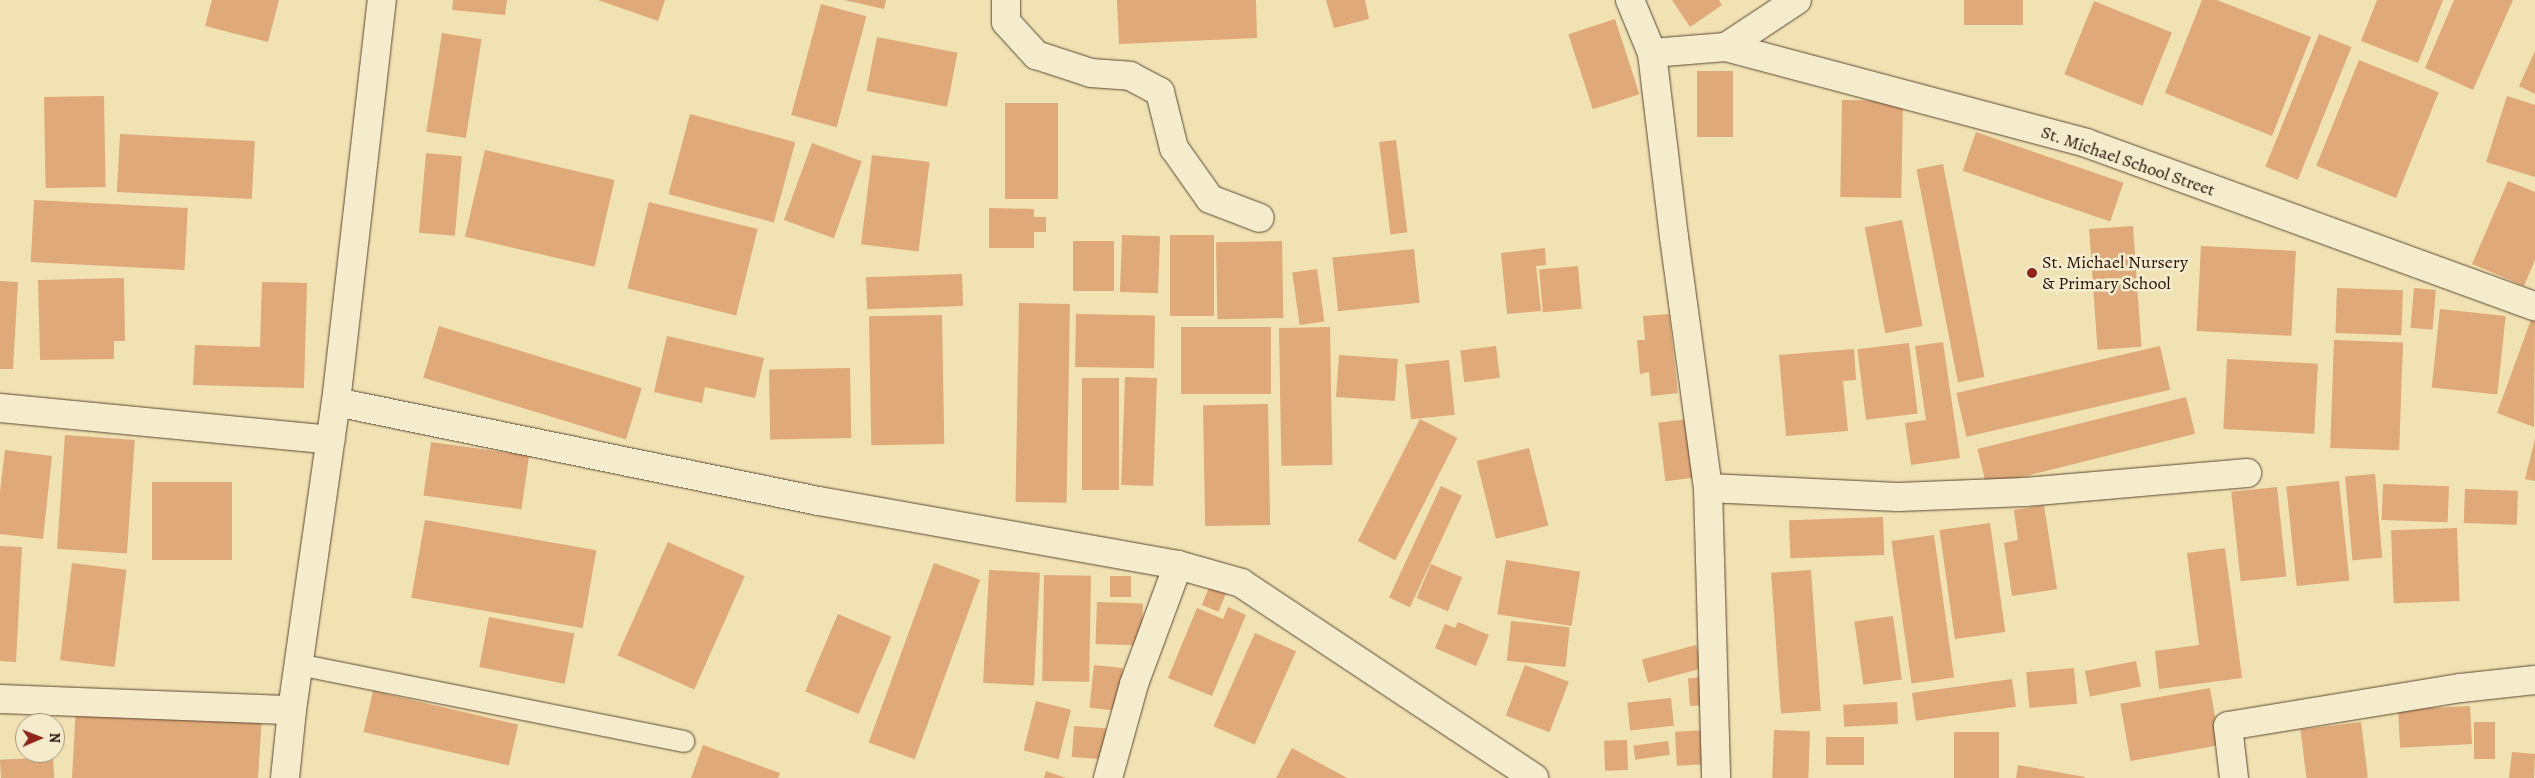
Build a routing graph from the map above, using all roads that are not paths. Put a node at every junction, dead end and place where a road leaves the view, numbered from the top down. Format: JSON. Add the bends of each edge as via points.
{"nodes":[{"id":1,"x":382,"y":0,"type":"edge"},
{"id":2,"x":1006,"y":0,"type":"edge"},
{"id":3,"x":1630,"y":0,"type":"edge"},
{"id":4,"x":1797,"y":0,"type":"edge"},
{"id":5,"x":1726,"y":47,"type":"junction"},
{"id":6,"x":1652,"y":53,"type":"junction"},
{"id":7,"x":1260,"y":218,"type":"dead end"},
{"id":8,"x":2535,"y":306,"type":"edge"},
{"id":9,"x":336,"y":402,"type":"junction"},
{"id":10,"x":0,"y":408,"type":"edge"},
{"id":11,"x":330,"y":440,"type":"junction"},
{"id":12,"x":2247,"y":473,"type":"dead end"},
{"id":13,"x":1708,"y":488,"type":"junction"},
{"id":14,"x":1178,"y":565,"type":"junction"},
{"id":15,"x":298,"y":664,"type":"junction"},
{"id":16,"x":2535,"y":680,"type":"edge"},
{"id":17,"x":0,"y":699,"type":"edge"},
{"id":18,"x":292,"y":710,"type":"junction"},
{"id":19,"x":684,"y":741,"type":"dead end"},
{"id":20,"x":285,"y":778,"type":"edge"},
{"id":21,"x":1108,"y":778,"type":"edge"},
{"id":22,"x":1534,"y":778,"type":"edge"},
{"id":23,"x":1716,"y":778,"type":"edge"},
{"id":24,"x":2234,"y":778,"type":"edge"}],
"edges":[{"from":1,"to":9,"type":"street"},
{"from":2,"to":7,"type":"street","via":[[1006,22],[1036,55],[1091,72],[1130,76],[1160,92],[1174,148],[1210,199]]},
{"from":3,"to":6,"type":"street"},
{"from":4,"to":5,"type":"street"},
{"from":5,"to":6,"type":"street","name":"St. Michael School Street"},
{"from":5,"to":8,"type":"street","name":"St. Michael School Street","via":[[2086,143]]},
{"from":6,"to":13,"type":"street"},
{"from":9,"to":11,"type":"street"},
{"from":9,"to":14,"type":"street","via":[[819,500]]},
{"from":10,"to":11,"type":"street"},
{"from":11,"to":15,"type":"street"},
{"from":12,"to":13,"type":"street","via":[[2025,492],[1898,497]]},
{"from":13,"to":23,"type":"street"},
{"from":14,"to":21,"type":"street","via":[[1134,684]]},
{"from":14,"to":22,"type":"street","via":[[1240,583]]},
{"from":15,"to":18,"type":"street"},
{"from":15,"to":19,"type":"lane"},
{"from":16,"to":24,"type":"street","via":[[2461,688],[2228,726]]},
{"from":17,"to":18,"type":"street"},
{"from":18,"to":20,"type":"street"}]}
